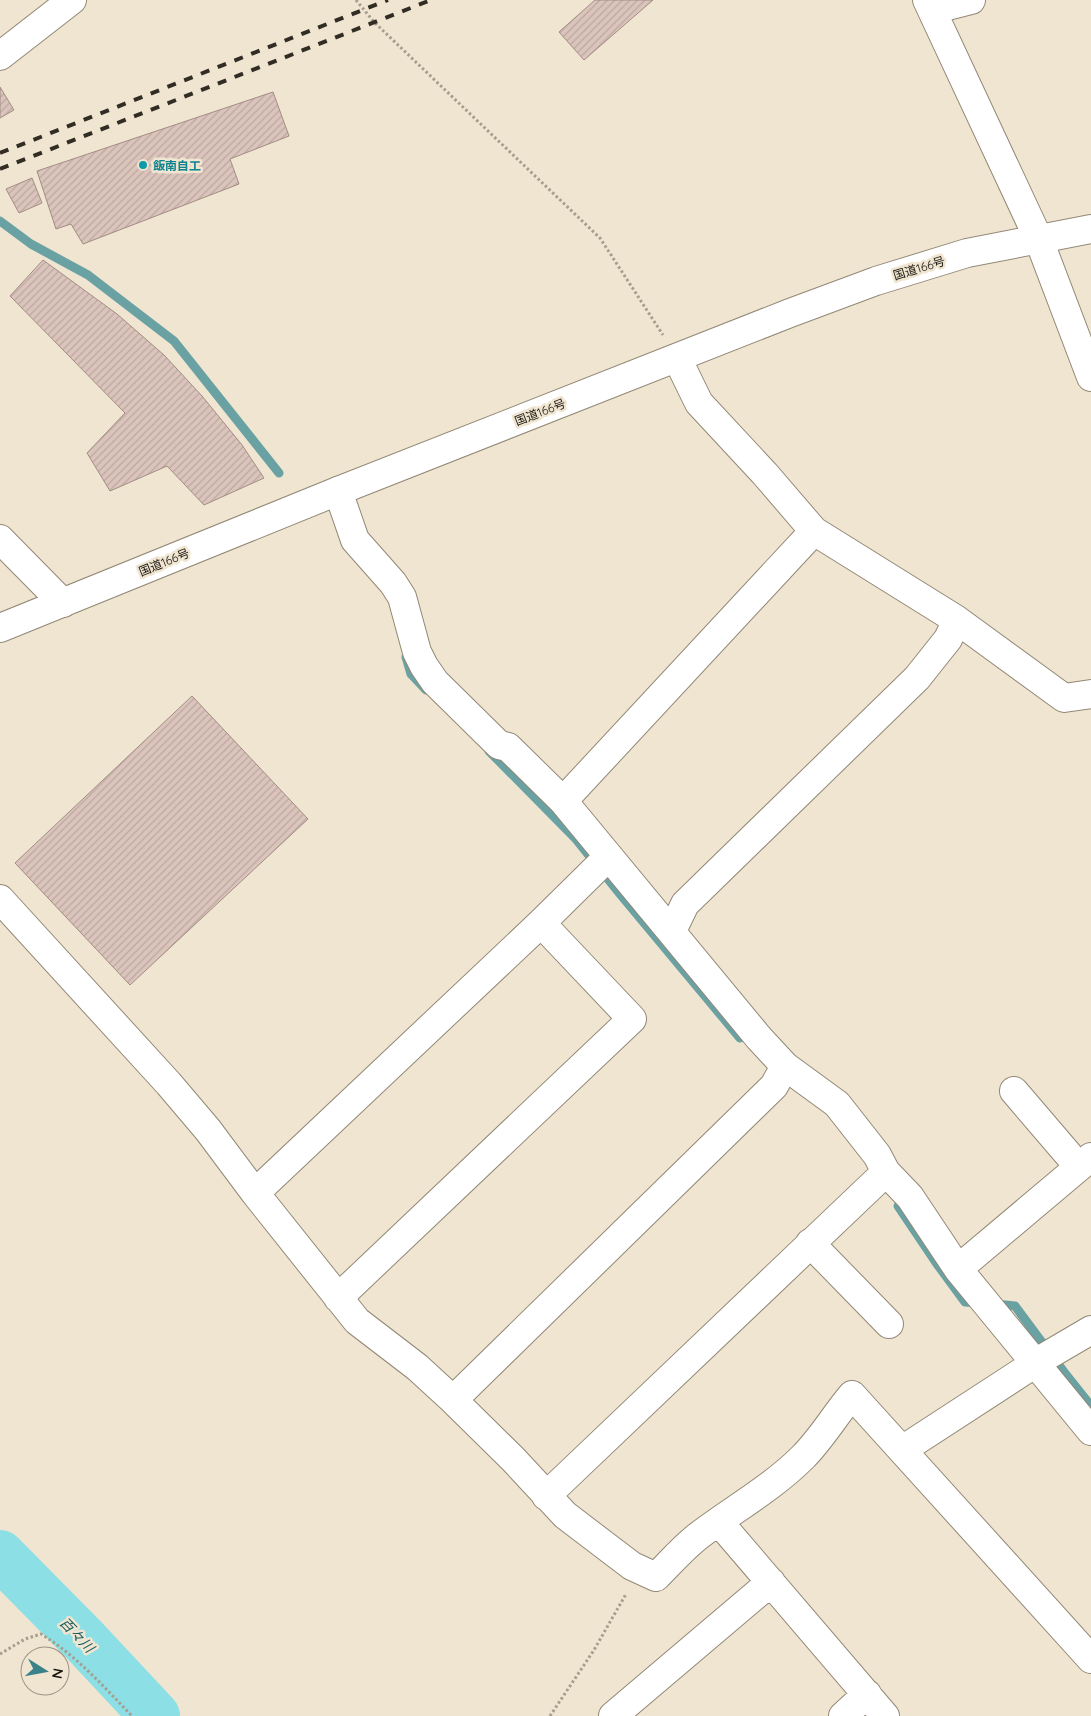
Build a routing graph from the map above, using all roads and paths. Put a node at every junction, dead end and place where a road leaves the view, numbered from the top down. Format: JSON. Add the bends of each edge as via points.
{"nodes":[{"id":1,"x":72,"y":0,"type":"edge"},
{"id":2,"x":356,"y":0,"type":"edge"},
{"id":3,"x":971,"y":0,"type":"edge"},
{"id":4,"x":929,"y":5,"type":"edge"},
{"id":5,"x":0,"y":56,"type":"edge"},
{"id":6,"x":1091,"y":229,"type":"edge"},
{"id":7,"x":1039,"y":240,"type":"junction"},
{"id":8,"x":677,"y":358,"type":"junction"},
{"id":9,"x":1091,"y":377,"type":"edge"},
{"id":10,"x":338,"y":491,"type":"junction"},
{"id":11,"x":814,"y":531,"type":"junction"},
{"id":12,"x":0,"y":538,"type":"edge"},
{"id":13,"x":63,"y":603,"type":"junction"},
{"id":14,"x":956,"y":620,"type":"junction"},
{"id":15,"x":0,"y":628,"type":"edge"},
{"id":16,"x":1091,"y":694,"type":"edge"},
{"id":17,"x":563,"y":801,"type":"junction"},
{"id":18,"x":600,"y":865,"type":"junction"},
{"id":19,"x":0,"y":899,"type":"edge"},
{"id":20,"x":541,"y":923,"type":"junction"},
{"id":21,"x":672,"y":931,"type":"junction"},
{"id":22,"x":785,"y":1066,"type":"junction"},
{"id":23,"x":1014,"y":1091,"type":"dead end"},
{"id":24,"x":1085,"y":1162,"type":"edge"},
{"id":25,"x":886,"y":1172,"type":"junction"},
{"id":26,"x":255,"y":1193,"type":"junction"},
{"id":27,"x":810,"y":1243,"type":"junction"},
{"id":28,"x":958,"y":1269,"type":"junction"},
{"id":29,"x":338,"y":1298,"type":"junction"},
{"id":30,"x":889,"y":1324,"type":"dead end"},
{"id":31,"x":1091,"y":1330,"type":"edge"},
{"id":32,"x":1047,"y":1357,"type":"junction"},
{"id":33,"x":453,"y":1400,"type":"junction"},
{"id":34,"x":1091,"y":1431,"type":"edge"},
{"id":35,"x":902,"y":1450,"type":"junction"},
{"id":36,"x":546,"y":1496,"type":"junction"},
{"id":37,"x":719,"y":1522,"type":"junction"},
{"id":38,"x":641,"y":1570,"type":"junction"},
{"id":39,"x":771,"y":1582,"type":"junction"},
{"id":40,"x":0,"y":1654,"type":"edge"},
{"id":41,"x":1091,"y":1659,"type":"edge"},
{"id":42,"x":867,"y":1694,"type":"junction"},
{"id":43,"x":132,"y":1716,"type":"edge"},
{"id":44,"x":550,"y":1716,"type":"edge"},
{"id":45,"x":613,"y":1716,"type":"edge"},
{"id":46,"x":843,"y":1716,"type":"edge"},
{"id":47,"x":885,"y":1716,"type":"edge"}],
"edges":[{"from":1,"to":5,"type":"main road"},
{"from":2,"to":8,"type":"path","via":[[374,22],[600,238]]},
{"from":3,"to":4,"type":"main road"},
{"from":4,"to":7,"type":"main road"},
{"from":6,"to":7,"type":"main road","name":"国道166号"},
{"from":7,"to":8,"type":"main road","name":"国道166号","via":[[967,253],[876,281]]},
{"from":7,"to":9,"type":"main road"},
{"from":8,"to":10,"type":"main road","name":"国道166号"},
{"from":8,"to":11,"type":"main road","via":[[699,403]]},
{"from":10,"to":13,"type":"main road","name":"国道166号"},
{"from":10,"to":17,"type":"main road","via":[[355,540],[402,597],[417,652],[435,682],[499,745],[508,746]]},
{"from":11,"to":14,"type":"main road"},
{"from":11,"to":17,"type":"main road"},
{"from":12,"to":13,"type":"main road"},
{"from":13,"to":15,"type":"main road","name":"国道166号"},
{"from":14,"to":16,"type":"main road","via":[[1064,698]]},
{"from":14,"to":21,"type":"main road","via":[[948,640],[917,678],[685,904]]},
{"from":17,"to":18,"type":"main road"},
{"from":18,"to":20,"type":"main road"},
{"from":18,"to":21,"type":"main road"},
{"from":19,"to":26,"type":"main road","via":[[170,1084]]},
{"from":20,"to":26,"type":"main road"},
{"from":20,"to":29,"type":"main road","via":[[632,1018]]},
{"from":21,"to":22,"type":"main road"},
{"from":22,"to":25,"type":"main road","via":[[837,1104]]},
{"from":22,"to":33,"type":"main road","via":[[774,1086]]},
{"from":23,"to":24,"type":"main road"},
{"from":24,"to":28,"type":"main road"},
{"from":25,"to":27,"type":"main road"},
{"from":25,"to":28,"type":"main road","via":[[910,1197]]},
{"from":26,"to":29,"type":"main road"},
{"from":27,"to":30,"type":"main road"},
{"from":27,"to":36,"type":"main road"},
{"from":28,"to":32,"type":"main road","via":[[998,1315]]},
{"from":29,"to":33,"type":"main road","via":[[357,1321],[417,1367]]},
{"from":31,"to":32,"type":"main road"},
{"from":32,"to":34,"type":"main road"},
{"from":32,"to":35,"type":"main road"},
{"from":33,"to":36,"type":"main road"},
{"from":35,"to":37,"type":"main road","via":[[852,1394],[803,1458],[774,1484]]},
{"from":35,"to":41,"type":"main road"},
{"from":36,"to":38,"type":"main road","via":[[565,1515]]},
{"from":37,"to":38,"type":"main road","via":[[696,1538],[656,1577]]},
{"from":37,"to":39,"type":"main road"},
{"from":38,"to":44,"type":"path"},
{"from":39,"to":42,"type":"main road"},
{"from":39,"to":45,"type":"main road"},
{"from":40,"to":43,"type":"path","via":[[25,1639],[41,1634],[68,1652]]},
{"from":42,"to":46,"type":"main road"},
{"from":42,"to":47,"type":"main road"}]}
